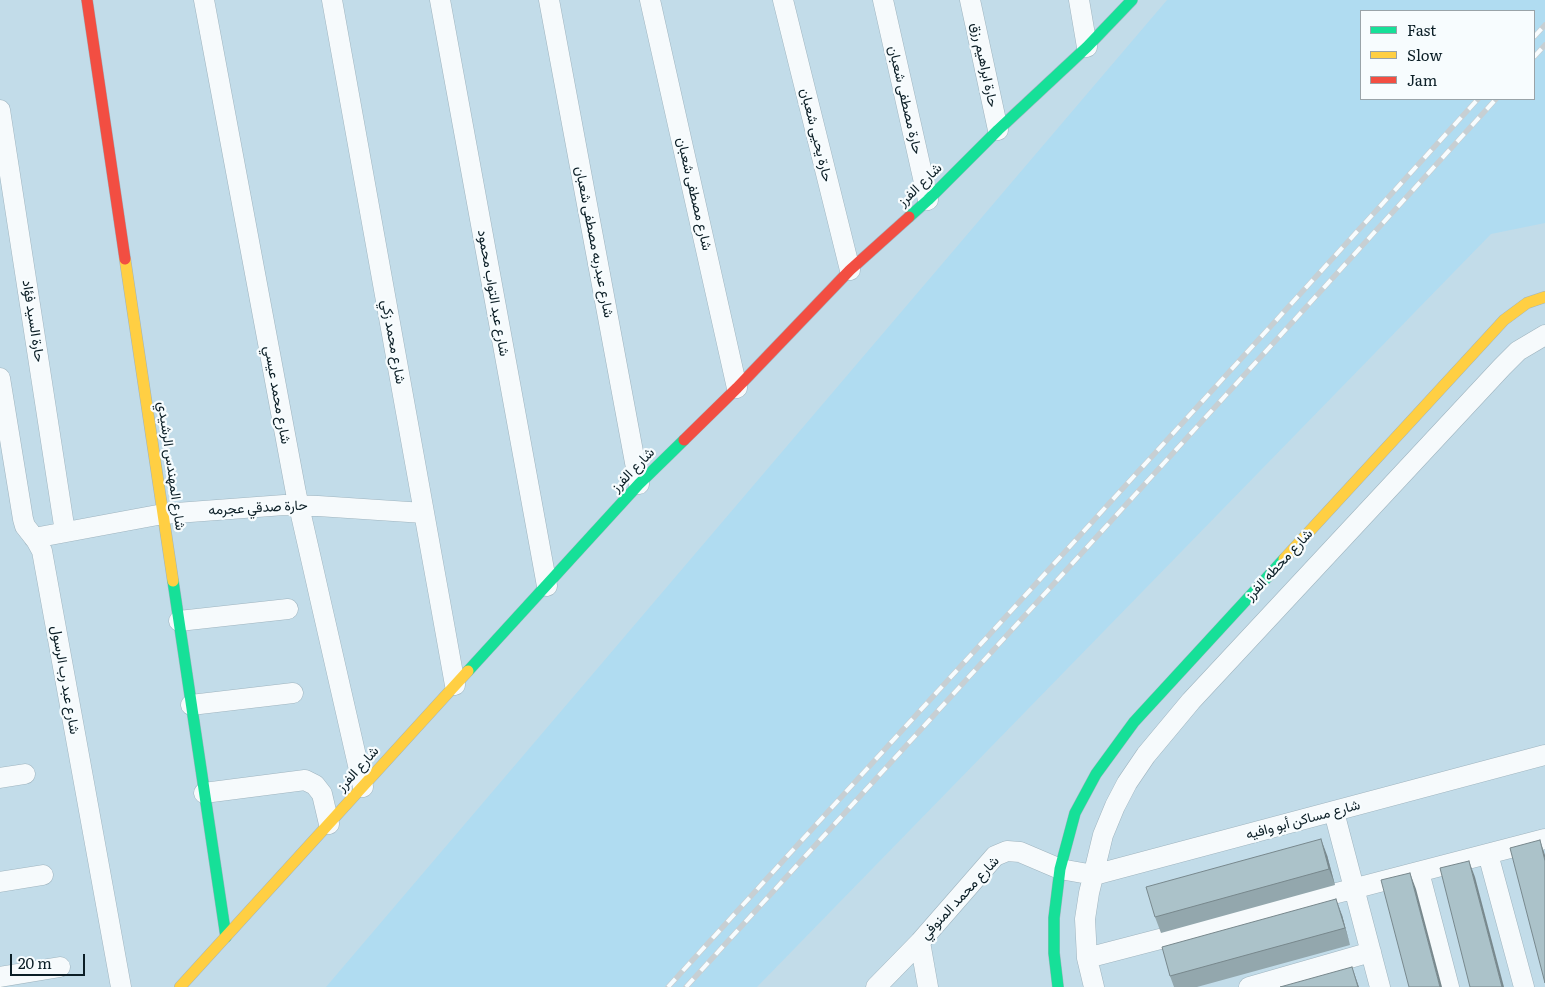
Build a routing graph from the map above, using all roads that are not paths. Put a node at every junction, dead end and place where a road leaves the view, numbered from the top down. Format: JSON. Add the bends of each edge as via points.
{"nodes":[{"id":1,"x":87,"y":0,"type":"edge"},
{"id":2,"x":204,"y":0,"type":"edge"},
{"id":3,"x":332,"y":0,"type":"edge"},
{"id":4,"x":440,"y":0,"type":"edge"},
{"id":5,"x":549,"y":0,"type":"edge"},
{"id":6,"x":650,"y":0,"type":"edge"},
{"id":7,"x":783,"y":0,"type":"edge"},
{"id":8,"x":883,"y":0,"type":"edge"},
{"id":9,"x":970,"y":0,"type":"edge"},
{"id":10,"x":1079,"y":0,"type":"edge"},
{"id":11,"x":1132,"y":0,"type":"edge"},
{"id":12,"x":1087,"y":47,"type":"junction"},
{"id":13,"x":0,"y":110,"type":"edge"},
{"id":14,"x":998,"y":130,"type":"junction"},
{"id":15,"x":928,"y":200,"type":"junction"},
{"id":16,"x":850,"y":270,"type":"junction"},
{"id":17,"x":1545,"y":297,"type":"edge"},
{"id":18,"x":1545,"y":335,"type":"edge"},
{"id":19,"x":0,"y":378,"type":"edge"},
{"id":20,"x":737,"y":388,"type":"junction"},
{"id":21,"x":639,"y":484,"type":"junction"},
{"id":22,"x":298,"y":505,"type":"junction"},
{"id":23,"x":424,"y":513,"type":"junction"},
{"id":24,"x":163,"y":514,"type":"junction"},
{"id":25,"x":65,"y":532,"type":"junction"},
{"id":26,"x":34,"y":538,"type":"junction"},
{"id":27,"x":1292,"y":550,"type":"junction"},
{"id":28,"x":1314,"y":569,"type":"junction"},
{"id":29,"x":547,"y":586,"type":"junction"},
{"id":30,"x":288,"y":609,"type":"dead end"},
{"id":31,"x":179,"y":621,"type":"junction"},
{"id":32,"x":455,"y":685,"type":"junction"},
{"id":33,"x":293,"y":693,"type":"dead end"},
{"id":34,"x":191,"y":704,"type":"junction"},
{"id":35,"x":1545,"y":755,"type":"edge"},
{"id":36,"x":25,"y":774,"type":"dead end"},
{"id":37,"x":0,"y":778,"type":"edge"},
{"id":38,"x":363,"y":787,"type":"junction"},
{"id":39,"x":204,"y":794,"type":"junction"},
{"id":40,"x":1334,"y":812,"type":"junction"},
{"id":41,"x":329,"y":824,"type":"junction"},
{"id":42,"x":1545,"y":839,"type":"edge"},
{"id":43,"x":1488,"y":854,"type":"junction"},
{"id":44,"x":1060,"y":868,"type":"junction"},
{"id":45,"x":1419,"y":872,"type":"junction"},
{"id":46,"x":1094,"y":874,"type":"junction"},
{"id":47,"x":43,"y":875,"type":"dead end"},
{"id":48,"x":0,"y":882,"type":"edge"},
{"id":49,"x":1354,"y":888,"type":"junction"},
{"id":50,"x":226,"y":937,"type":"junction"},
{"id":51,"x":920,"y":942,"type":"junction"},
{"id":52,"x":1371,"y":952,"type":"junction"},
{"id":53,"x":1087,"y":958,"type":"junction"},
{"id":54,"x":60,"y":967,"type":"dead end"},
{"id":55,"x":0,"y":977,"type":"edge"},
{"id":56,"x":121,"y":987,"type":"edge"},
{"id":57,"x":180,"y":987,"type":"edge"},
{"id":58,"x":876,"y":987,"type":"edge"},
{"id":59,"x":928,"y":987,"type":"edge"},
{"id":60,"x":1058,"y":987,"type":"edge"},
{"id":61,"x":1094,"y":987,"type":"edge"},
{"id":62,"x":1249,"y":987,"type":"edge"},
{"id":63,"x":1380,"y":987,"type":"edge"},
{"id":64,"x":1449,"y":987,"type":"edge"},
{"id":65,"x":1524,"y":987,"type":"edge"}],
"edges":[{"from":1,"to":24,"type":"street","name":"شارع المهندس الرشيدي"},
{"from":2,"to":22,"type":"street","name":"شارع محمد عيسي"},
{"from":3,"to":23,"type":"street","name":"شارع محمد زكي"},
{"from":4,"to":29,"type":"street","name":"شارع عبد التواب محمود"},
{"from":5,"to":21,"type":"street","name":"شارع عبدربه مصطفى شعبان"},
{"from":6,"to":20,"type":"street","name":"شارع مصطفى شعبان"},
{"from":7,"to":16,"type":"street","name":"حارة يحيى شعبان"},
{"from":8,"to":15,"type":"street","name":"حارة مصطفى شعبان"},
{"from":9,"to":14,"type":"street","name":"حارة ابراهيم رزق"},
{"from":10,"to":12,"type":"street"},
{"from":11,"to":12,"type":"street","name":"شارع الفرز"},
{"from":12,"to":14,"type":"street","name":"شارع الفرز"},
{"from":13,"to":25,"type":"street","name":"حارة السيد فؤاد"},
{"from":14,"to":15,"type":"street","name":"شارع الفرز"},
{"from":15,"to":16,"type":"street","name":"شارع الفرز"},
{"from":16,"to":20,"type":"street","name":"شارع الفرز"},
{"from":17,"to":27,"type":"street","name":"شارع محطه الفرز","via":[[1527,303],[1504,320]]},
{"from":18,"to":28,"type":"street","name":"شارع محطه الفرز","via":[[1518,351],[1502,366]]},
{"from":19,"to":26,"type":"street","name":"شارع عبد رب الرسول","via":[[23,519]]},
{"from":20,"to":21,"type":"street","name":"شارع الفرز"},
{"from":21,"to":29,"type":"street","name":"شارع الفرز"},
{"from":22,"to":23,"type":"street","name":"حارة صدقي عجرمه"},
{"from":22,"to":24,"type":"street","name":"حارة صدقي عجرمه"},
{"from":22,"to":38,"type":"street","name":"شارع محمد عيسي"},
{"from":23,"to":32,"type":"street","name":"شارع محمد زكي"},
{"from":24,"to":25,"type":"street","name":"حارة صدقي عجرمه"},
{"from":24,"to":31,"type":"street","name":"شارع المهندس الرشيدي"},
{"from":25,"to":26,"type":"street","name":"حارة صدقي عجرمه"},
{"from":26,"to":56,"type":"street","name":"شارع عبد رب الرسول","via":[[42,551]]},
{"from":27,"to":28,"type":"street"},
{"from":27,"to":44,"type":"street","name":"شارع محطه الفرز","via":[[1134,722],[1096,774],[1075,813]]},
{"from":28,"to":46,"type":"street","name":"شارع محطه الفرز","via":[[1191,701],[1146,755],[1115,806],[1103,835]]},
{"from":29,"to":32,"type":"street","name":"شارع الفرز"},
{"from":30,"to":31,"type":"street"},
{"from":31,"to":34,"type":"street","name":"شارع المهندس الرشيدي"},
{"from":32,"to":38,"type":"street","name":"شارع الفرز"},
{"from":33,"to":34,"type":"street"},
{"from":34,"to":39,"type":"street","name":"شارع المهندس الرشيدي"},
{"from":35,"to":40,"type":"street","name":"شارع مساكن أبو وافيه"},
{"from":36,"to":37,"type":"street"},
{"from":38,"to":41,"type":"street","name":"شارع الفرز"},
{"from":39,"to":41,"type":"street","via":[[304,780],[315,785],[322,794]]},
{"from":39,"to":50,"type":"street","name":"شارع المهندس الرشيدي"},
{"from":40,"to":46,"type":"street","name":"شارع مساكن أبو وافيه"},
{"from":40,"to":49,"type":"street"},
{"from":41,"to":50,"type":"street","name":"شارع الفرز"},
{"from":42,"to":43,"type":"street"},
{"from":43,"to":45,"type":"street"},
{"from":43,"to":65,"type":"street"},
{"from":44,"to":46,"type":"street","name":"شارع مساكن أبو وافيه"},
{"from":44,"to":51,"type":"street","name":"شارع محمد المنوفي","via":[[1020,852],[1006,851],[995,856]]},
{"from":44,"to":60,"type":"street","name":"شارع محطه الفرز","via":[[1054,918]]},
{"from":45,"to":49,"type":"street"},
{"from":45,"to":64,"type":"street"},
{"from":46,"to":53,"type":"street","name":"شارع محطه الفرز","via":[[1085,919]]},
{"from":47,"to":48,"type":"street"},
{"from":49,"to":52,"type":"street"},
{"from":49,"to":53,"type":"street"},
{"from":50,"to":57,"type":"street","name":"شارع الفرز"},
{"from":51,"to":58,"type":"street","name":"شارع محمد المنوفي"},
{"from":51,"to":59,"type":"street"},
{"from":52,"to":62,"type":"street"},
{"from":52,"to":63,"type":"street"},
{"from":53,"to":61,"type":"street","name":"شارع محطه الفرز"},
{"from":54,"to":55,"type":"street"}]}
